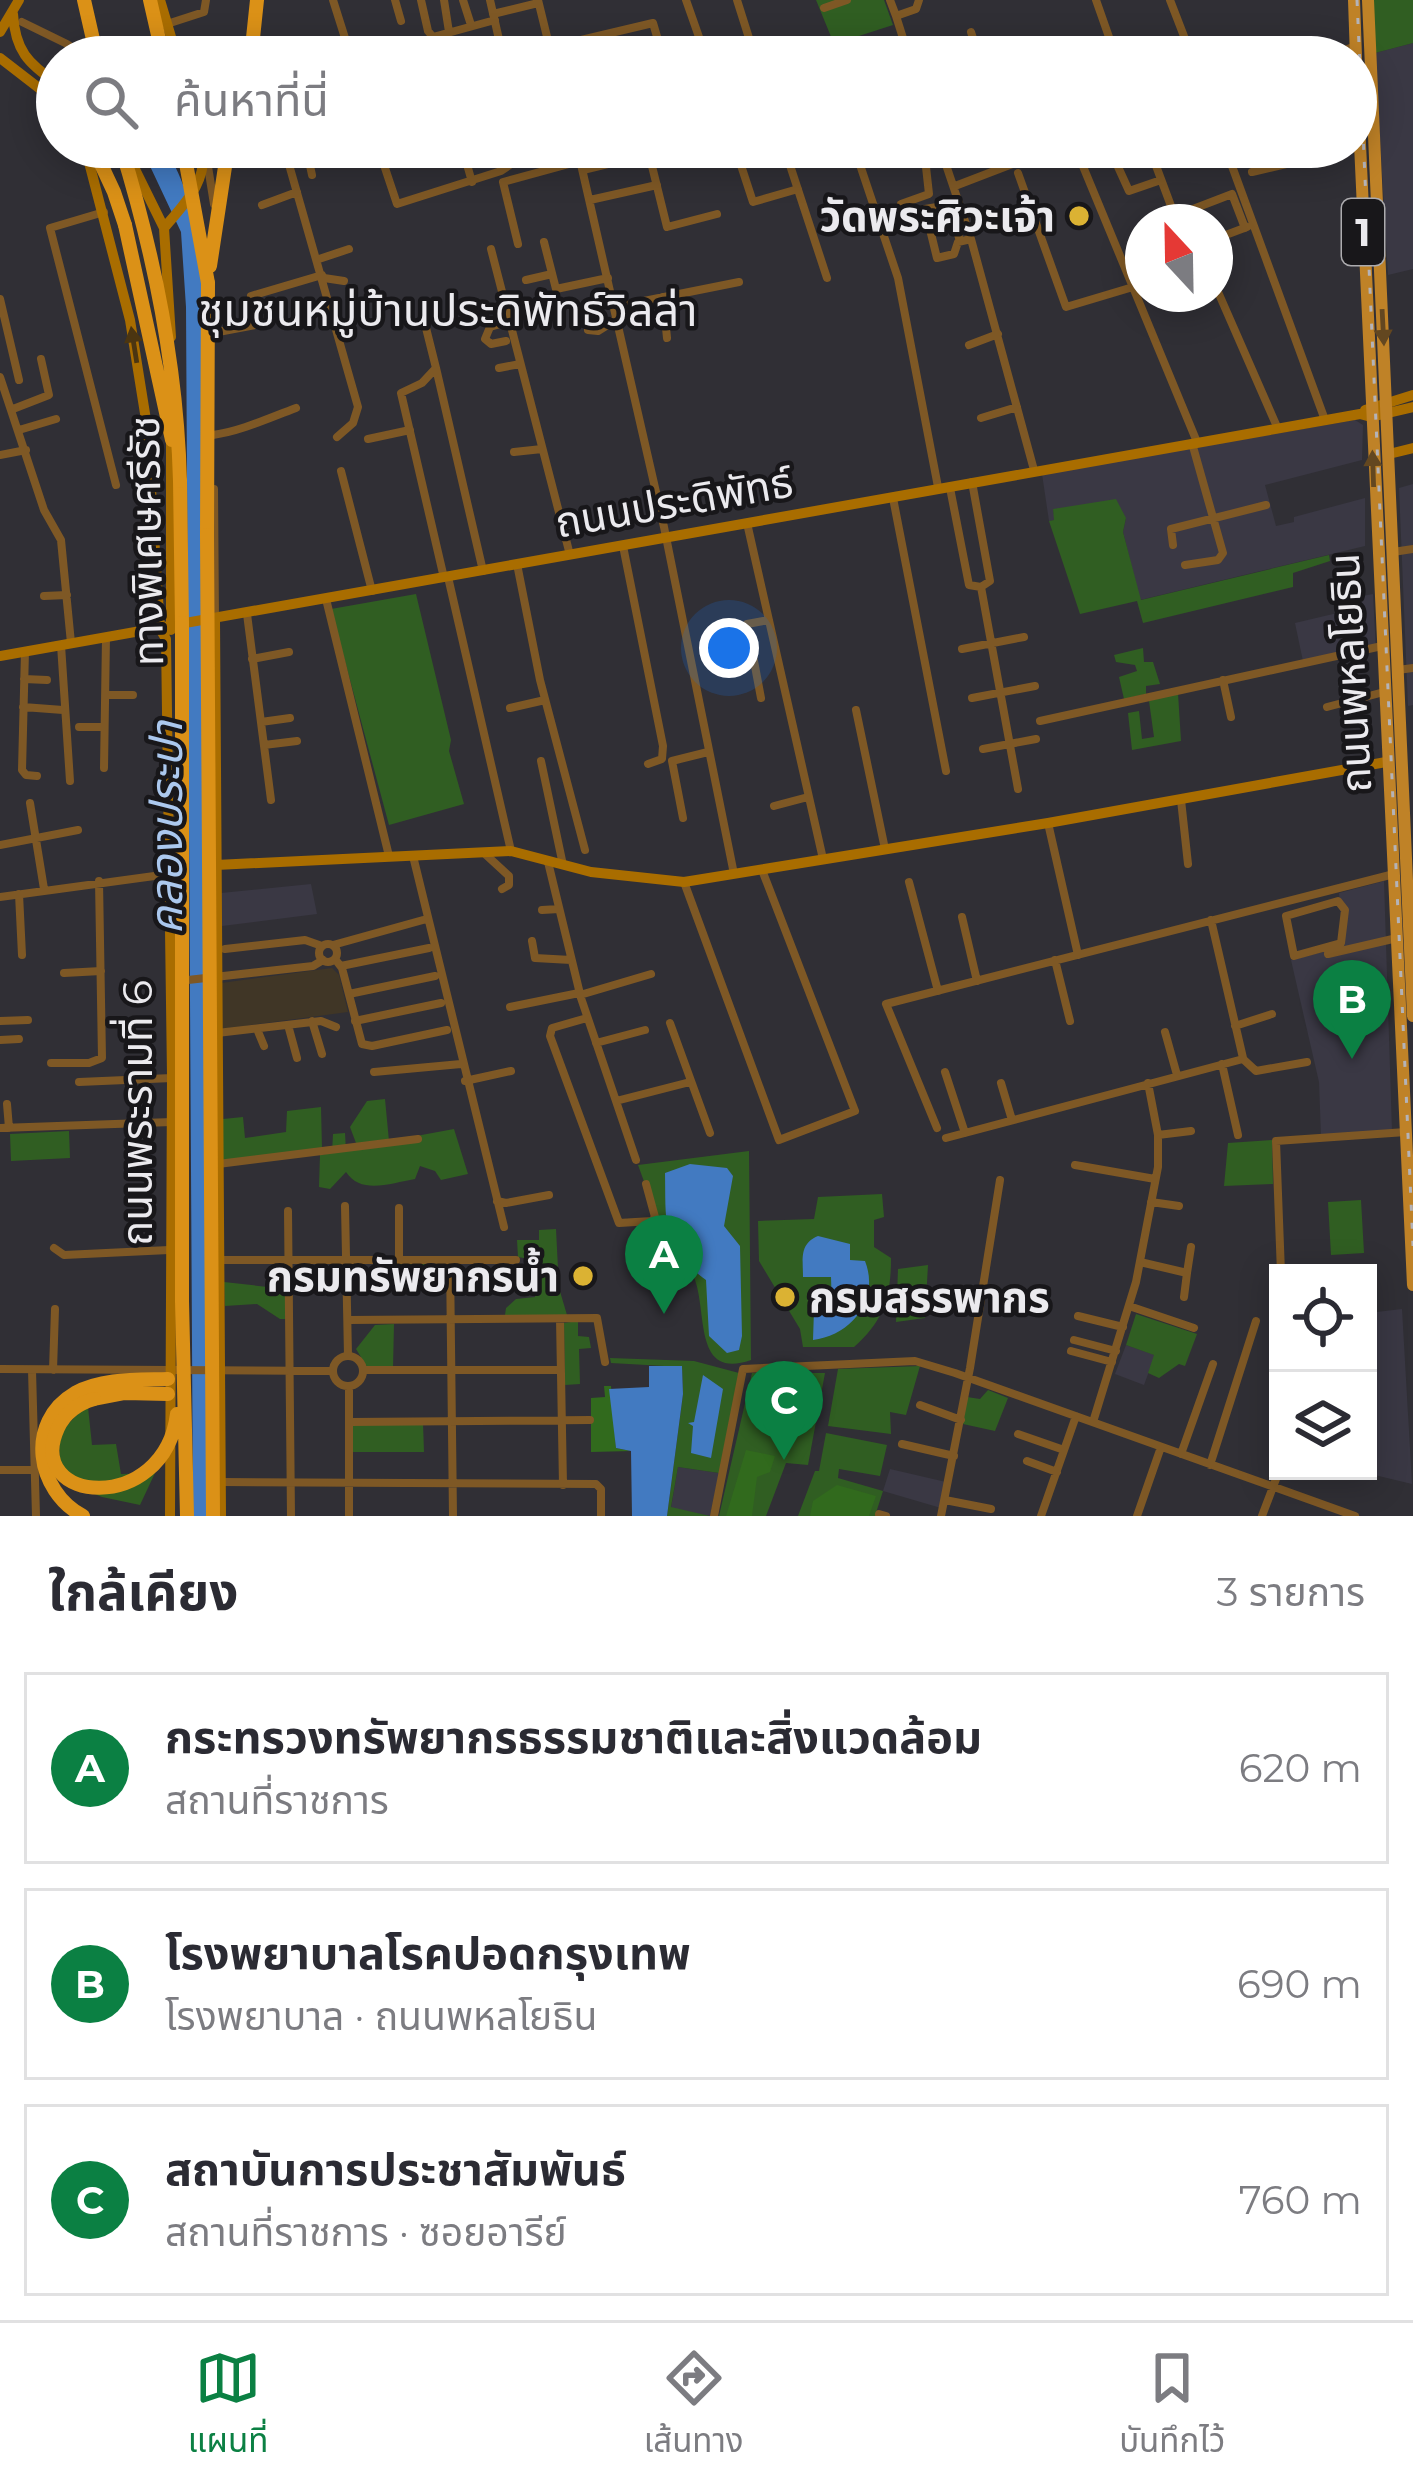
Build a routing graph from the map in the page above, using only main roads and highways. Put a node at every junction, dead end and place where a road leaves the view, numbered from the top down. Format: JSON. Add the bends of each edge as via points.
{"nodes":[{"id":1,"x":19,"y":0,"type":"edge"},
{"id":2,"x":84,"y":0,"type":"edge"},
{"id":3,"x":150,"y":0,"type":"edge"},
{"id":4,"x":160,"y":0,"type":"edge"},
{"id":5,"x":257,"y":0,"type":"edge"},
{"id":6,"x":1354,"y":0,"type":"edge"},
{"id":7,"x":1368,"y":0,"type":"edge"},
{"id":8,"x":18,"y":18,"type":"junction"},
{"id":9,"x":0,"y":32,"type":"edge"},
{"id":10,"x":92,"y":36,"type":"edge"},
{"id":11,"x":158,"y":36,"type":"edge"},
{"id":12,"x":170,"y":36,"type":"edge"},
{"id":13,"x":253,"y":36,"type":"edge"},
{"id":14,"x":1355,"y":36,"type":"edge"},
{"id":15,"x":1370,"y":36,"type":"edge"},
{"id":16,"x":0,"y":58,"type":"edge"},
{"id":17,"x":0,"y":68,"type":"edge"},
{"id":18,"x":36,"y":68,"type":"edge"},
{"id":19,"x":17,"y":74,"type":"junction"},
{"id":20,"x":36,"y":87,"type":"edge"},
{"id":21,"x":94,"y":168,"type":"edge"},
{"id":22,"x":101,"y":168,"type":"edge"},
{"id":23,"x":128,"y":168,"type":"edge"},
{"id":24,"x":134,"y":168,"type":"edge"},
{"id":25,"x":183,"y":168,"type":"edge"},
{"id":26,"x":203,"y":168,"type":"edge"},
{"id":27,"x":225,"y":168,"type":"edge"},
{"id":28,"x":1361,"y":168,"type":"edge"},
{"id":29,"x":1376,"y":168,"type":"edge"},
{"id":30,"x":167,"y":224,"type":"junction"},
{"id":31,"x":208,"y":283,"type":"junction"},
{"id":32,"x":1413,"y":395,"type":"edge"},
{"id":33,"x":1413,"y":406,"type":"edge"},
{"id":34,"x":1387,"y":408,"type":"junction"},
{"id":35,"x":1367,"y":412,"type":"junction"},
{"id":36,"x":1413,"y":448,"type":"edge"},
{"id":37,"x":1389,"y":454,"type":"junction"},
{"id":38,"x":180,"y":481,"type":"junction"},
{"id":39,"x":210,"y":620,"type":"junction"},
{"id":40,"x":172,"y":629,"type":"junction"},
{"id":41,"x":0,"y":656,"type":"edge"},
{"id":42,"x":1406,"y":669,"type":"edge"},
{"id":43,"x":1408,"y":754,"type":"edge"},
{"id":44,"x":1386,"y":762,"type":"junction"},
{"id":45,"x":216,"y":865,"type":"junction"},
{"id":46,"x":1412,"y":926,"type":"edge"},
{"id":47,"x":1412,"y":990,"type":"edge"},
{"id":48,"x":1413,"y":1016,"type":"edge"},
{"id":49,"x":1408,"y":1076,"type":"edge"},
{"id":50,"x":1410,"y":1180,"type":"edge"},
{"id":51,"x":1411,"y":1206,"type":"edge"},
{"id":52,"x":1413,"y":1285,"type":"edge"},
{"id":53,"x":173,"y":1375,"type":"junction"},
{"id":54,"x":156,"y":1487,"type":"dead end"},
{"id":55,"x":89,"y":1512,"type":"edge"},
{"id":56,"x":170,"y":1516,"type":"edge"},
{"id":57,"x":187,"y":1516,"type":"edge"},
{"id":58,"x":217,"y":1516,"type":"edge"}],
"edges":[{"from":1,"to":8,"type":"main road"},
{"from":2,"to":10,"type":"highway"},
{"from":3,"to":11,"type":"highway"},
{"from":4,"to":12,"type":"main road"},
{"from":5,"to":13,"type":"highway"},
{"from":6,"to":14,"type":"main road","name":"ถนนพหลโยธิน","number":"1"},
{"from":7,"to":15,"type":"main road","name":"ถนนพหลโยธิน","number":"1","one_way":true},
{"from":8,"to":9,"type":"main road"},
{"from":8,"to":18,"type":"main road","via":[[20,50]]},
{"from":16,"to":19,"type":"main road"},
{"from":17,"to":19,"type":"main road"},
{"from":19,"to":20,"type":"main road"},
{"from":40,"to":21,"type":"main road","name":"ถนนพระรามที่ 6","one_way":true,"via":[[130,320]]},
{"from":22,"to":38,"type":"highway","bridge":true,"via":[[124,225]]},
{"from":23,"to":38,"type":"highway","name":"ทางพิเศษศรีรัช","bridge":true,"via":[[167,329]]},
{"from":24,"to":30,"type":"main road","name":"ถนนพระรามที่ 6"},
{"from":25,"to":31,"type":"highway","name":"ทางพิเศษศรีรัช","bridge":true},
{"from":26,"to":30,"type":"main road"},
{"from":27,"to":31,"type":"highway","bridge":true},
{"from":28,"to":35,"type":"main road","name":"ถนนพหลโยธิน","number":"1"},
{"from":29,"to":34,"type":"main road","name":"ถนนพหลโยธิน","number":"1","one_way":true},
{"from":30,"to":40,"type":"main road","name":"ถนนพระรามที่ 6"},
{"from":31,"to":58,"type":"highway","name":"ทางพิเศษศรีรัช","bridge":true},
{"from":32,"to":34,"type":"main road"},
{"from":33,"to":34,"type":"main road"},
{"from":34,"to":35,"type":"main road","name":"ถนนประดิพัทธ์"},
{"from":34,"to":37,"type":"main road","name":"ถนนพหลโยธิน","number":"1"},
{"from":35,"to":39,"type":"main road","name":"ถนนประดิพัทธ์"},
{"from":44,"to":35,"type":"main road","name":"ถนนพหลโยธิน","number":"1","one_way":true},
{"from":36,"to":37,"type":"main road"},
{"from":37,"to":42,"type":"main road","name":"ถนนพหลโยธิน","number":"1"},
{"from":38,"to":53,"type":"highway","name":"ทางพิเศษศรีรัช","bridge":true},
{"from":39,"to":40,"type":"main road","name":"ถนนประดิพัทธ์","bridge":true},
{"from":39,"to":45,"type":"main road"},
{"from":40,"to":41,"type":"main road","name":"ถนนประดิพัทธ์"},
{"from":40,"to":53,"type":"main road","name":"ถนนพระรามที่ 6"},
{"from":42,"to":43,"type":"main road","name":"ถนนพหลโยธิน","number":"1"},
{"from":43,"to":46,"type":"main road","name":"ถนนพหลโยธิน","number":"1"},
{"from":44,"to":45,"type":"main road","via":[[684,882],[511,851]]},
{"from":44,"to":49,"type":"main road","name":"ถนนพหลโยธิน","number":"1"},
{"from":45,"to":58,"type":"main road"},
{"from":46,"to":47,"type":"main road","name":"ถนนพหลโยธิน","number":"1"},
{"from":47,"to":48,"type":"main road","name":"ถนนพหลโยธิน","number":"1"},
{"from":49,"to":50,"type":"main road","name":"ถนนพหลโยธิน","number":"1"},
{"from":50,"to":51,"type":"main road","name":"ถนนพหลโยธิน","number":"1"},
{"from":51,"to":52,"type":"main road","name":"ถนนพหลโยธิน","number":"1"},
{"from":53,"to":54,"type":"highway","bridge":true,"via":[[172,1458]]},
{"from":53,"to":55,"type":"highway","bridge":true,"via":[[75,1407],[60,1423],[52,1458],[65,1489]]},
{"from":53,"to":55,"type":"highway","via":[[89,1387],[67,1399],[44,1433],[47,1479],[65,1505]]},
{"from":53,"to":56,"type":"main road","name":"ถนนพระรามที่ 6"},
{"from":53,"to":57,"type":"highway","name":"ทางพิเศษศรีรัช","bridge":true}]}
